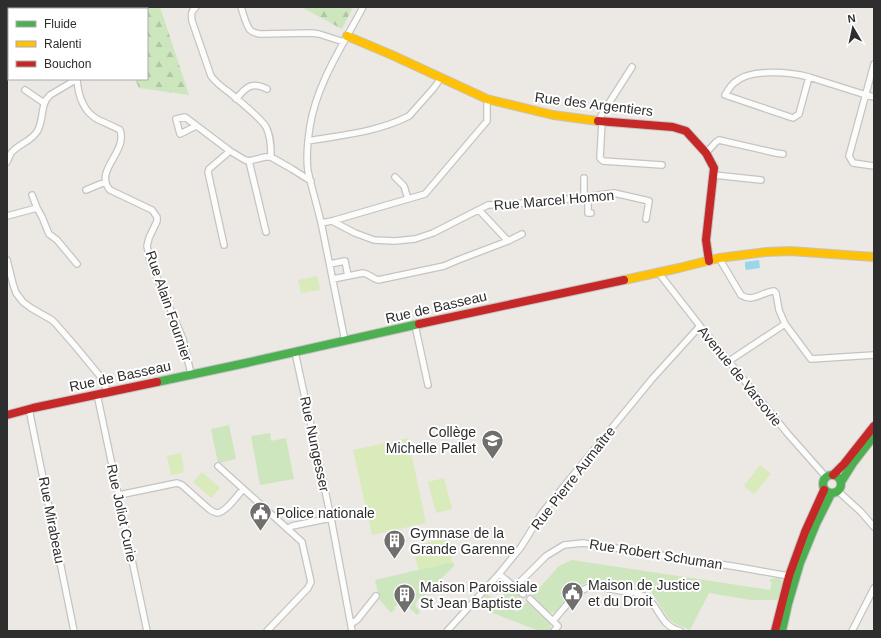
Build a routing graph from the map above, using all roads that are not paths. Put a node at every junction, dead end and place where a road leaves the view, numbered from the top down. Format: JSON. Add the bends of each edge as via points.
{"nodes":[{"id":1,"x":196,"y":7,"type":"edge"},
{"id":2,"x":240,"y":7,"type":"edge"},
{"id":3,"x":363,"y":7,"type":"edge"},
{"id":4,"x":346,"y":39,"type":"junction"},
{"id":5,"x":874,"y":64,"type":"edge"},
{"id":6,"x":632,"y":67,"type":"dead end"},
{"id":7,"x":809,"y":77,"type":"junction"},
{"id":8,"x":441,"y":78,"type":"junction"},
{"id":9,"x":75,"y":80,"type":"edge"},
{"id":10,"x":77,"y":80,"type":"edge"},
{"id":11,"x":267,"y":89,"type":"dead end"},
{"id":12,"x":25,"y":90,"type":"dead end"},
{"id":13,"x":866,"y":95,"type":"junction"},
{"id":14,"x":874,"y":97,"type":"edge"},
{"id":15,"x":236,"y":99,"type":"junction"},
{"id":16,"x":487,"y":99,"type":"junction"},
{"id":17,"x":44,"y":103,"type":"junction"},
{"id":18,"x":600,"y":120,"type":"junction"},
{"id":19,"x":196,"y":126,"type":"dead end"},
{"id":20,"x":308,"y":141,"type":"junction"},
{"id":21,"x":230,"y":151,"type":"junction"},
{"id":22,"x":706,"y":154,"type":"junction"},
{"id":23,"x":782,"y":154,"type":"dead end"},
{"id":24,"x":271,"y":157,"type":"junction"},
{"id":25,"x":249,"y":161,"type":"junction"},
{"id":26,"x":7,"y":162,"type":"edge"},
{"id":27,"x":662,"y":166,"type":"dead end"},
{"id":28,"x":874,"y":166,"type":"edge"},
{"id":29,"x":714,"y":175,"type":"junction"},
{"id":30,"x":395,"y":177,"type":"dead end"},
{"id":31,"x":584,"y":178,"type":"dead end"},
{"id":32,"x":761,"y":180,"type":"dead end"},
{"id":33,"x":311,"y":181,"type":"junction"},
{"id":34,"x":105,"y":182,"type":"junction"},
{"id":35,"x":86,"y":190,"type":"dead end"},
{"id":36,"x":32,"y":195,"type":"dead end"},
{"id":37,"x":584,"y":197,"type":"junction"},
{"id":38,"x":408,"y":198,"type":"junction"},
{"id":39,"x":36,"y":208,"type":"junction"},
{"id":40,"x":479,"y":210,"type":"junction"},
{"id":41,"x":591,"y":213,"type":"dead end"},
{"id":42,"x":7,"y":216,"type":"edge"},
{"id":43,"x":646,"y":219,"type":"dead end"},
{"id":44,"x":332,"y":221,"type":"junction"},
{"id":45,"x":321,"y":223,"type":"junction"},
{"id":46,"x":266,"y":232,"type":"dead end"},
{"id":47,"x":522,"y":234,"type":"dead end"},
{"id":48,"x":508,"y":241,"type":"junction"},
{"id":49,"x":224,"y":245,"type":"dead end"},
{"id":50,"x":874,"y":257,"type":"edge"},
{"id":51,"x":718,"y":258,"type":"junction"},
{"id":52,"x":7,"y":260,"type":"edge"},
{"id":53,"x":709,"y":261,"type":"junction"},
{"id":54,"x":77,"y":264,"type":"dead end"},
{"id":55,"x":330,"y":264,"type":"junction"},
{"id":56,"x":658,"y":272,"type":"junction"},
{"id":57,"x":348,"y":276,"type":"junction"},
{"id":58,"x":333,"y":279,"type":"junction"},
{"id":59,"x":785,"y":324,"type":"junction"},
{"id":60,"x":415,"y":325,"type":"junction"},
{"id":61,"x":700,"y":326,"type":"junction"},
{"id":62,"x":345,"y":341,"type":"junction"},
{"id":63,"x":295,"y":352,"type":"junction"},
{"id":64,"x":874,"y":355,"type":"edge"},
{"id":65,"x":729,"y":361,"type":"junction"},
{"id":66,"x":191,"y":374,"type":"junction"},
{"id":67,"x":428,"y":385,"type":"dead end"},
{"id":68,"x":107,"y":392,"type":"junction"},
{"id":69,"x":97,"y":394,"type":"junction"},
{"id":70,"x":29,"y":409,"type":"junction"},
{"id":71,"x":7,"y":416,"type":"edge"},
{"id":72,"x":874,"y":426,"type":"edge"},
{"id":73,"x":874,"y":436,"type":"edge"},
{"id":74,"x":218,"y":466,"type":"dead end"},
{"id":75,"x":830,"y":476,"type":"junction"},
{"id":76,"x":841,"y":482,"type":"junction"},
{"id":77,"x":243,"y":489,"type":"junction"},
{"id":78,"x":831,"y":491,"type":"junction"},
{"id":79,"x":119,"y":495,"type":"junction"},
{"id":80,"x":331,"y":518,"type":"junction"},
{"id":81,"x":874,"y":527,"type":"edge"},
{"id":82,"x":288,"y":529,"type":"junction"},
{"id":83,"x":499,"y":574,"type":"junction"},
{"id":84,"x":789,"y":576,"type":"junction"},
{"id":85,"x":515,"y":587,"type":"junction"},
{"id":86,"x":874,"y":588,"type":"edge"},
{"id":87,"x":523,"y":594,"type":"dead end"},
{"id":88,"x":376,"y":596,"type":"dead end"},
{"id":89,"x":530,"y":599,"type":"dead end"},
{"id":90,"x":553,"y":621,"type":"junction"},
{"id":91,"x":351,"y":624,"type":"junction"},
{"id":92,"x":74,"y":631,"type":"edge"},
{"id":93,"x":147,"y":631,"type":"edge"},
{"id":94,"x":267,"y":631,"type":"edge"},
{"id":95,"x":352,"y":631,"type":"edge"},
{"id":96,"x":447,"y":631,"type":"edge"},
{"id":97,"x":554,"y":631,"type":"edge"},
{"id":98,"x":680,"y":631,"type":"edge"},
{"id":99,"x":775,"y":631,"type":"edge"},
{"id":100,"x":782,"y":631,"type":"edge"},
{"id":101,"x":852,"y":631,"type":"edge"}],
"edges":[{"from":1,"to":15,"type":"street","via":[[191,14],[192,20],[211,76]]},
{"from":2,"to":4,"type":"street","via":[[248,27],[253,32],[311,33]]},
{"from":3,"to":4,"type":"street"},
{"from":4,"to":8,"type":"street","name":"Rue des Argentiers","via":[[392,55]]},
{"from":4,"to":20,"type":"street","via":[[324,80],[310,125]]},
{"from":5,"to":13,"type":"street"},
{"from":6,"to":18,"type":"street"},
{"from":7,"to":7,"type":"street","via":[[769,72],[750,76],[733,83],[725,95],[793,118],[799,114]]},
{"from":7,"to":13,"type":"street"},
{"from":8,"to":16,"type":"street","name":"Rue des Argentiers"},
{"from":8,"to":20,"type":"street","via":[[405,118],[368,130]]},
{"from":9,"to":17,"type":"street","via":[[50,95]]},
{"from":10,"to":34,"type":"street","via":[[84,108],[95,118],[120,130],[122,136],[105,175]]},
{"from":11,"to":15,"type":"street","via":[[257,85],[250,86]]},
{"from":12,"to":17,"type":"street"},
{"from":13,"to":14,"type":"street"},
{"from":13,"to":28,"type":"street","via":[[849,156],[853,163]]},
{"from":15,"to":24,"type":"street","via":[[266,126]]},
{"from":16,"to":18,"type":"street","name":"Rue des Argentiers","via":[[553,115]]},
{"from":16,"to":38,"type":"street","via":[[487,120],[425,194]]},
{"from":17,"to":26,"type":"street","via":[[37,131],[12,152]]},
{"from":18,"to":22,"type":"street","name":"Rue des Argentiers","via":[[673,126],[686,131]]},
{"from":18,"to":27,"type":"street","via":[[600,158],[603,162]]},
{"from":19,"to":21,"type":"street"},
{"from":20,"to":33,"type":"street"},
{"from":21,"to":25,"type":"street"},
{"from":21,"to":49,"type":"street","via":[[208,172]]},
{"from":22,"to":23,"type":"street","via":[[719,140]]},
{"from":22,"to":29,"type":"street","name":"Rue des Argentiers","via":[[714,168]]},
{"from":24,"to":25,"type":"street"},
{"from":24,"to":33,"type":"street"},
{"from":25,"to":46,"type":"street"},
{"from":29,"to":32,"type":"street"},
{"from":29,"to":53,"type":"street","name":"Rue des Argentiers","via":[[706,240]]},
{"from":30,"to":38,"type":"street","via":[[404,186]]},
{"from":31,"to":37,"type":"street"},
{"from":33,"to":45,"type":"street"},
{"from":34,"to":35,"type":"street"},
{"from":34,"to":66,"type":"street","name":"Rue Alain Fournier","via":[[110,190],[152,210],[157,217],[147,246],[148,254],[183,339]]},
{"from":36,"to":39,"type":"street"},
{"from":37,"to":40,"type":"street","name":"Rue Marcel Homon","via":[[488,205]]},
{"from":37,"to":41,"type":"street","via":[[588,199],[588,213]]},
{"from":37,"to":43,"type":"street","name":"Rue Marcel Homon","via":[[614,193],[649,201]]},
{"from":38,"to":44,"type":"street"},
{"from":39,"to":42,"type":"street"},
{"from":39,"to":54,"type":"street","via":[[49,234]]},
{"from":40,"to":44,"type":"street","name":"Rue Marcel Homon","via":[[433,233],[395,241],[374,240]]},
{"from":40,"to":48,"type":"street"},
{"from":44,"to":45,"type":"street"},
{"from":45,"to":55,"type":"street"},
{"from":47,"to":48,"type":"street"},
{"from":48,"to":57,"type":"street","via":[[444,266],[420,272],[378,280],[363,273]]},
{"from":50,"to":51,"type":"street","name":"Rue de Basseau","via":[[790,251]]},
{"from":51,"to":53,"type":"street","name":"Rue de Basseau"},
{"from":51,"to":59,"type":"street","via":[[741,295],[746,298],[774,291]]},
{"from":52,"to":68,"type":"street","via":[[16,293],[23,302],[56,324],[104,381]]},
{"from":53,"to":56,"type":"street","name":"Rue de Basseau"},
{"from":55,"to":57,"type":"street","via":[[345,261]]},
{"from":55,"to":58,"type":"street"},
{"from":56,"to":60,"type":"street","name":"Rue de Basseau"},
{"from":56,"to":61,"type":"street","name":"Avenue de Varsovie"},
{"from":57,"to":58,"type":"street"},
{"from":58,"to":62,"type":"street"},
{"from":59,"to":64,"type":"street","via":[[811,359]]},
{"from":59,"to":65,"type":"street"},
{"from":60,"to":62,"type":"street","name":"Rue de Basseau"},
{"from":60,"to":67,"type":"street"},
{"from":61,"to":65,"type":"street","name":"Avenue de Varsovie"},
{"from":61,"to":83,"type":"street","name":"Rue Pierre Aumaître","via":[[652,379],[542,513],[521,547]]},
{"from":62,"to":63,"type":"street","name":"Rue de Basseau"},
{"from":63,"to":66,"type":"street","name":"Rue de Basseau"},
{"from":63,"to":80,"type":"street","name":"Rue Nungesser"},
{"from":65,"to":75,"type":"street","name":"Avenue de Varsovie","via":[[788,434]]},
{"from":66,"to":68,"type":"street","name":"Rue de Basseau"},
{"from":68,"to":69,"type":"street","name":"Rue de Basseau"},
{"from":69,"to":70,"type":"street","name":"Rue de Basseau"},
{"from":69,"to":79,"type":"street","name":"Rue Joliot Curie"},
{"from":70,"to":71,"type":"street","name":"Rue de Basseau"},
{"from":70,"to":92,"type":"street","name":"Rue Mirabeau"},
{"from":72,"to":75,"type":"street","via":[[844,464]]},
{"from":73,"to":76,"type":"street","via":[[852,463]]},
{"from":74,"to":77,"type":"street"},
{"from":75,"to":76,"type":"street","via":[[838,478]]},
{"from":75,"to":78,"type":"street","via":[[822,482],[822,487]]},
{"from":76,"to":78,"type":"street","via":[[840,488]]},
{"from":77,"to":79,"type":"street","via":[[224,510],[216,513],[177,483]]},
{"from":77,"to":82,"type":"street"},
{"from":78,"to":81,"type":"street","via":[[861,512]]},
{"from":78,"to":84,"type":"street","via":[[805,532]]},
{"from":78,"to":100,"type":"street","via":[[801,564]]},
{"from":79,"to":93,"type":"street","name":"Rue Joliot Curie"},
{"from":80,"to":82,"type":"street"},
{"from":80,"to":91,"type":"street","name":"Rue Nungesser"},
{"from":82,"to":94,"type":"street","via":[[302,542],[311,582]]},
{"from":83,"to":85,"type":"street"},
{"from":83,"to":96,"type":"street","name":"Rue Pierre Aumaître"},
{"from":84,"to":85,"type":"street","name":"Rue Robert Schuman","via":[[583,543],[564,545],[546,556]]},
{"from":84,"to":99,"type":"street"},
{"from":85,"to":87,"type":"street"},
{"from":86,"to":101,"type":"street"},
{"from":88,"to":91,"type":"street"},
{"from":89,"to":90,"type":"street"},
{"from":90,"to":97,"type":"street","via":[[558,626]]},
{"from":90,"to":98,"type":"street","via":[[583,590],[594,587],[643,596],[650,600],[669,627]]},
{"from":91,"to":95,"type":"street","name":"Rue Nungesser"}]}
